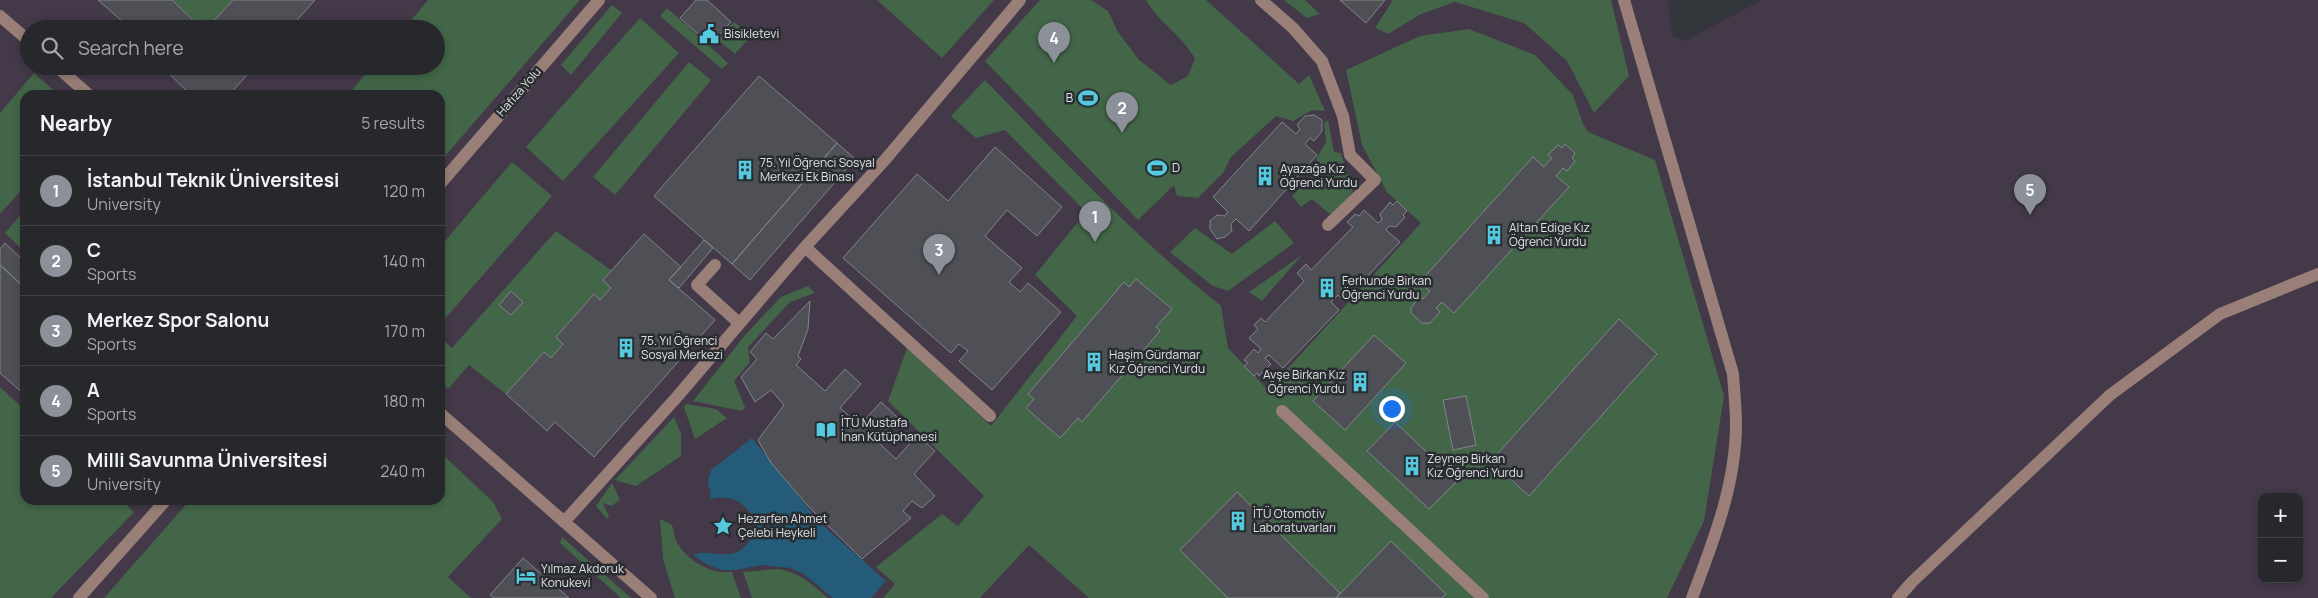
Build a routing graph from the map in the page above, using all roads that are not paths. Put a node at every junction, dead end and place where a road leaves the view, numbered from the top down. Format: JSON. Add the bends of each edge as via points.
{"nodes":[{"id":1,"x":599,"y":0,"type":"edge"},
{"id":2,"x":1020,"y":0,"type":"edge"},
{"id":3,"x":1261,"y":0,"type":"edge"},
{"id":4,"x":1624,"y":0,"type":"edge"},
{"id":5,"x":0,"y":16,"type":"edge"},
{"id":6,"x":20,"y":34,"type":"edge"},
{"id":7,"x":66,"y":75,"type":"edge"},
{"id":8,"x":83,"y":90,"type":"edge"},
{"id":9,"x":445,"y":178,"type":"edge"},
{"id":10,"x":1328,"y":225,"type":"dead end"},
{"id":11,"x":805,"y":247,"type":"junction"},
{"id":12,"x":715,"y":266,"type":"dead end"},
{"id":13,"x":2318,"y":274,"type":"edge"},
{"id":14,"x":739,"y":323,"type":"junction"},
{"id":15,"x":1282,"y":411,"type":"dead end"},
{"id":16,"x":990,"y":416,"type":"dead end"},
{"id":17,"x":445,"y":417,"type":"edge"},
{"id":18,"x":162,"y":505,"type":"edge"},
{"id":19,"x":564,"y":522,"type":"junction"},
{"id":20,"x":79,"y":598,"type":"edge"},
{"id":21,"x":651,"y":598,"type":"edge"},
{"id":22,"x":1483,"y":598,"type":"edge"},
{"id":23,"x":1692,"y":598,"type":"edge"},
{"id":24,"x":1898,"y":598,"type":"edge"}],
"edges":[{"from":1,"to":9,"type":"street","name":"Hafıza Yolu"},
{"from":2,"to":11,"type":"street","via":[[884,161]]},
{"from":3,"to":10,"type":"street","via":[[1293,28],[1322,61],[1343,116],[1350,155],[1375,180]]},
{"from":4,"to":23,"type":"street","via":[[1733,374],[1736,424],[1726,500]]},
{"from":5,"to":6,"type":"street"},
{"from":7,"to":8,"type":"street"},
{"from":11,"to":14,"type":"street"},
{"from":11,"to":16,"type":"street"},
{"from":12,"to":14,"type":"street","via":[[696,285]]},
{"from":13,"to":24,"type":"street","via":[[2220,314],[2110,395]]},
{"from":14,"to":19,"type":"street"},
{"from":15,"to":22,"type":"street"},
{"from":17,"to":19,"type":"street"},
{"from":18,"to":20,"type":"street"},
{"from":19,"to":21,"type":"street"}]}
